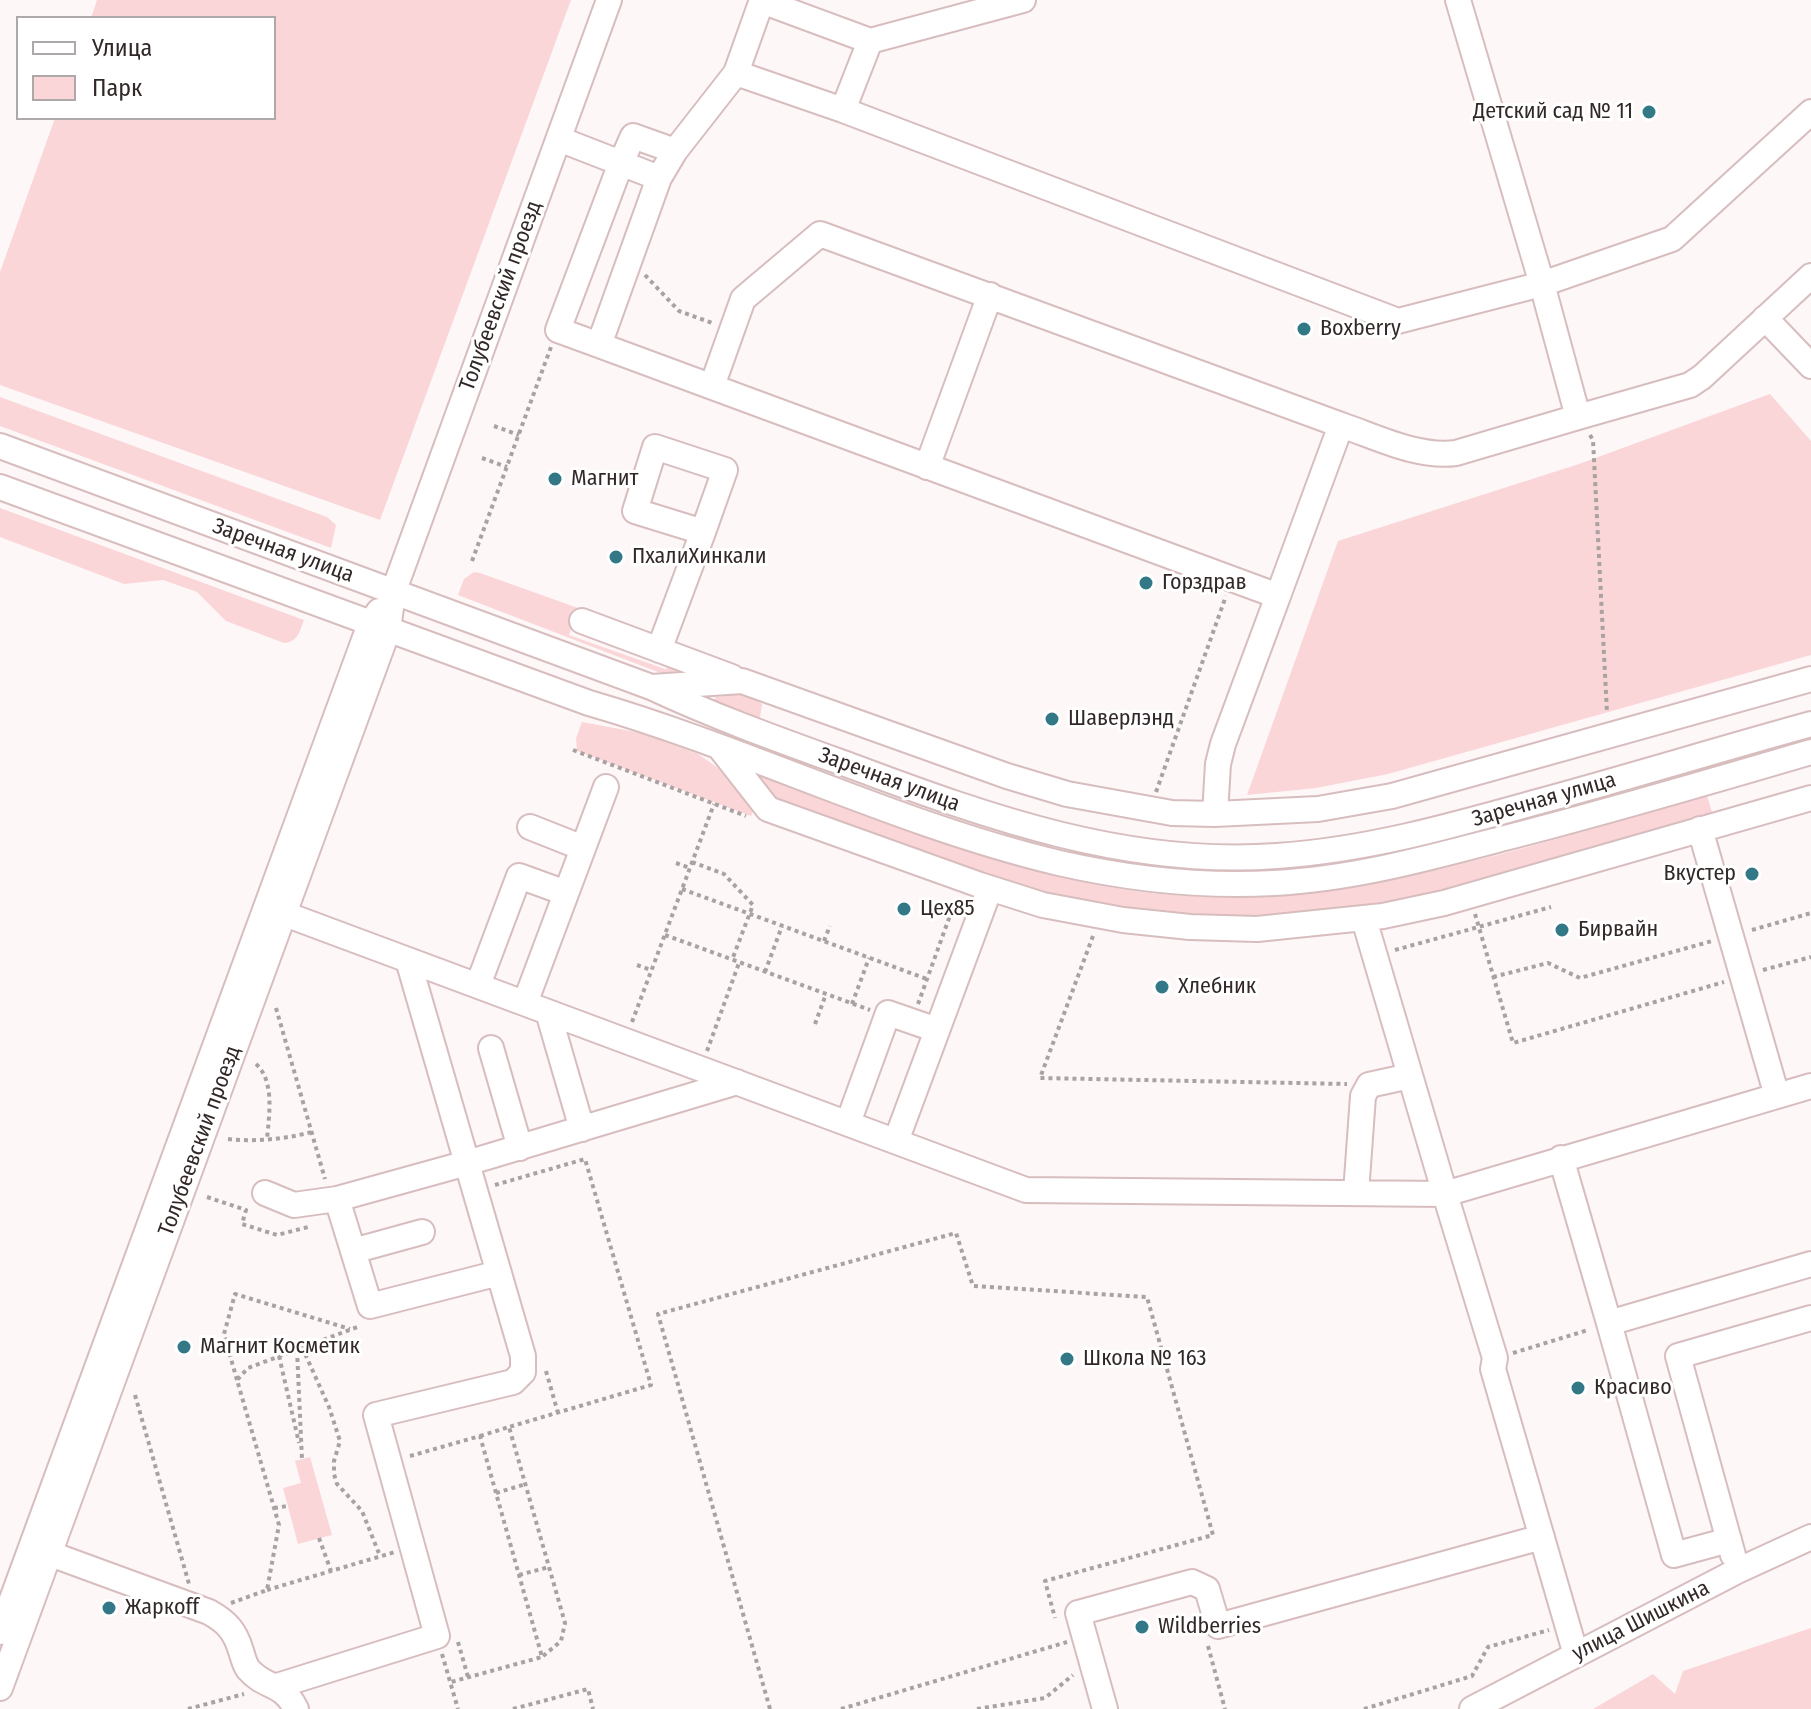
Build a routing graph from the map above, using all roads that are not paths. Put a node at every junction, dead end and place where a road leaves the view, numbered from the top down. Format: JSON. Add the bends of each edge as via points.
{"nodes":[{"id":1,"x":609,"y":0,"type":"edge"},
{"id":2,"x":1023,"y":0,"type":"edge"},
{"id":3,"x":1458,"y":0,"type":"edge"},
{"id":4,"x":762,"y":1,"type":"edge"},
{"id":5,"x":870,"y":41,"type":"junction"},
{"id":6,"x":736,"y":73,"type":"junction"},
{"id":7,"x":843,"y":110,"type":"junction"},
{"id":8,"x":1811,"y":112,"type":"edge"},
{"id":9,"x":559,"y":139,"type":"junction"},
{"id":10,"x":675,"y":151,"type":"junction"},
{"id":11,"x":621,"y":163,"type":"junction"},
{"id":12,"x":659,"y":178,"type":"junction"},
{"id":13,"x":1811,"y":276,"type":"edge"},
{"id":14,"x":1542,"y":284,"type":"junction"},
{"id":15,"x":990,"y":295,"type":"junction"},
{"id":16,"x":1765,"y":318,"type":"junction"},
{"id":17,"x":599,"y":345,"type":"junction"},
{"id":18,"x":1811,"y":366,"type":"edge"},
{"id":19,"x":712,"y":386,"type":"junction"},
{"id":20,"x":1578,"y":417,"type":"junction"},
{"id":21,"x":1341,"y":425,"type":"junction"},
{"id":22,"x":0,"y":446,"type":"edge"},
{"id":23,"x":927,"y":467,"type":"junction"},
{"id":24,"x":0,"y":487,"type":"edge"},
{"id":25,"x":703,"y":532,"type":"dead end"},
{"id":26,"x":393,"y":593,"type":"junction"},
{"id":27,"x":1278,"y":596,"type":"junction"},
{"id":28,"x":582,"y":621,"type":"dead end"},
{"id":29,"x":379,"y":627,"type":"junction"},
{"id":30,"x":659,"y":650,"type":"junction"},
{"id":31,"x":1811,"y":679,"type":"edge"},
{"id":32,"x":742,"y":681,"type":"junction"},
{"id":33,"x":651,"y":687,"type":"junction"},
{"id":34,"x":1811,"y":724,"type":"edge"},
{"id":35,"x":719,"y":747,"type":"junction"},
{"id":36,"x":1811,"y":752,"type":"edge"},
{"id":37,"x":606,"y":787,"type":"dead end"},
{"id":38,"x":1811,"y":798,"type":"edge"},
{"id":39,"x":1215,"y":814,"type":"junction"},
{"id":40,"x":530,"y":827,"type":"dead end"},
{"id":41,"x":1700,"y":829,"type":"junction"},
{"id":42,"x":583,"y":848,"type":"junction"},
{"id":43,"x":990,"y":888,"type":"junction"},
{"id":44,"x":566,"y":893,"type":"junction"},
{"id":45,"x":275,"y":910,"type":"junction"},
{"id":46,"x":1364,"y":919,"type":"junction"},
{"id":47,"x":408,"y":960,"type":"junction"},
{"id":48,"x":478,"y":985,"type":"junction"},
{"id":49,"x":525,"y":1003,"type":"junction"},
{"id":50,"x":548,"y":1012,"type":"junction"},
{"id":51,"x":937,"y":1030,"type":"junction"},
{"id":52,"x":491,"y":1048,"type":"dead end"},
{"id":53,"x":1410,"y":1076,"type":"junction"},
{"id":54,"x":737,"y":1082,"type":"junction"},
{"id":55,"x":1811,"y":1086,"type":"edge"},
{"id":56,"x":1777,"y":1096,"type":"junction"},
{"id":57,"x":848,"y":1123,"type":"junction"},
{"id":58,"x":582,"y":1129,"type":"junction"},
{"id":59,"x":896,"y":1141,"type":"junction"},
{"id":60,"x":520,"y":1148,"type":"junction"},
{"id":61,"x":1561,"y":1158,"type":"junction"},
{"id":62,"x":467,"y":1163,"type":"junction"},
{"id":63,"x":265,"y":1193,"type":"dead end"},
{"id":64,"x":1356,"y":1193,"type":"junction"},
{"id":65,"x":1445,"y":1194,"type":"junction"},
{"id":66,"x":337,"y":1199,"type":"junction"},
{"id":67,"x":422,"y":1232,"type":"dead end"},
{"id":68,"x":353,"y":1251,"type":"junction"},
{"id":69,"x":1811,"y":1264,"type":"edge"},
{"id":70,"x":499,"y":1273,"type":"junction"},
{"id":71,"x":1811,"y":1318,"type":"edge"},
{"id":72,"x":1609,"y":1323,"type":"junction"},
{"id":73,"x":1542,"y":1537,"type":"junction"},
{"id":74,"x":1811,"y":1537,"type":"edge"},
{"id":75,"x":1729,"y":1540,"type":"junction"},
{"id":76,"x":40,"y":1550,"type":"junction"},
{"id":77,"x":1737,"y":1571,"type":"junction"},
{"id":78,"x":0,"y":1632,"type":"edge"},
{"id":79,"x":1576,"y":1655,"type":"junction"},
{"id":80,"x":277,"y":1686,"type":"junction"},
{"id":81,"x":0,"y":1688,"type":"edge"},
{"id":82,"x":296,"y":1709,"type":"edge"},
{"id":83,"x":1103,"y":1709,"type":"edge"},
{"id":84,"x":1472,"y":1709,"type":"edge"}],
"edges":[{"from":1,"to":9,"type":"street","name":"Толубеевский проезд"},
{"from":2,"to":5,"type":"street"},
{"from":3,"to":14,"type":"street"},
{"from":4,"to":5,"type":"street"},
{"from":4,"to":6,"type":"street"},
{"from":5,"to":7,"type":"street"},
{"from":6,"to":7,"type":"street"},
{"from":6,"to":10,"type":"street"},
{"from":7,"to":14,"type":"street","via":[[1398,321]]},
{"from":8,"to":14,"type":"street","via":[[1672,239]]},
{"from":9,"to":11,"type":"street"},
{"from":9,"to":26,"type":"street","name":"Толубеевский проезд"},
{"from":10,"to":11,"type":"street","via":[[633,136]]},
{"from":10,"to":12,"type":"street"},
{"from":11,"to":12,"type":"street"},
{"from":11,"to":17,"type":"street","via":[[558,330]]},
{"from":12,"to":17,"type":"street"},
{"from":13,"to":16,"type":"street"},
{"from":14,"to":20,"type":"street"},
{"from":15,"to":19,"type":"street","via":[[820,234],[743,299]]},
{"from":15,"to":21,"type":"street"},
{"from":15,"to":23,"type":"street"},
{"from":16,"to":18,"type":"street"},
{"from":16,"to":20,"type":"street","via":[[1690,385]]},
{"from":17,"to":19,"type":"street"},
{"from":19,"to":23,"type":"street"},
{"from":20,"to":21,"type":"street","via":[[1439,455]]},
{"from":21,"to":27,"type":"street"},
{"from":22,"to":26,"type":"street","name":"Заречная улица"},
{"from":23,"to":27,"type":"street"},
{"from":24,"to":29,"type":"street","name":"Заречная улица"},
{"from":25,"to":30,"type":"street"},
{"from":26,"to":29,"type":"street","name":"Толубеевский проезд"},
{"from":26,"to":33,"type":"street","name":"Заречная улица"},
{"from":27,"to":39,"type":"street","via":[[1223,744]]},
{"from":28,"to":30,"type":"street"},
{"from":29,"to":35,"type":"street","name":"Заречная улица"},
{"from":29,"to":45,"type":"street","name":"Толубеевский проезд"},
{"from":30,"to":32,"type":"street"},
{"from":31,"to":39,"type":"street","via":[[1392,796],[1318,809]]},
{"from":32,"to":33,"type":"street"},
{"from":32,"to":39,"type":"street","via":[[1067,794],[1172,813]]},
{"from":33,"to":34,"type":"street","name":"Заречная улица","via":[[705,713],[996,818],[1117,847],[1225,857],[1319,852],[1427,833]]},
{"from":35,"to":36,"type":"street","name":"Заречная улица","via":[[1057,863],[1227,884],[1376,870]]},
{"from":35,"to":43,"type":"street","via":[[768,809]]},
{"from":37,"to":42,"type":"street"},
{"from":38,"to":41,"type":"street"},
{"from":40,"to":42,"type":"street"},
{"from":41,"to":46,"type":"street","via":[[1444,903]]},
{"from":41,"to":56,"type":"street"},
{"from":42,"to":44,"type":"street"},
{"from":43,"to":46,"type":"street","via":[[1043,905],[1190,927],[1257,929]]},
{"from":43,"to":51,"type":"street"},
{"from":44,"to":48,"type":"street","via":[[519,876]]},
{"from":44,"to":49,"type":"street"},
{"from":45,"to":47,"type":"street"},
{"from":45,"to":76,"type":"street","name":"Толубеевский проезд"},
{"from":46,"to":53,"type":"street"},
{"from":47,"to":48,"type":"street"},
{"from":47,"to":62,"type":"street"},
{"from":48,"to":49,"type":"street"},
{"from":49,"to":50,"type":"street"},
{"from":50,"to":54,"type":"street"},
{"from":50,"to":58,"type":"street"},
{"from":51,"to":57,"type":"street","via":[[888,1013]]},
{"from":51,"to":59,"type":"street"},
{"from":52,"to":60,"type":"street"},
{"from":53,"to":64,"type":"street","via":[[1369,1085],[1363,1096]]},
{"from":53,"to":65,"type":"street"},
{"from":54,"to":57,"type":"street"},
{"from":54,"to":58,"type":"street"},
{"from":55,"to":56,"type":"street"},
{"from":56,"to":61,"type":"street"},
{"from":57,"to":59,"type":"street"},
{"from":58,"to":60,"type":"street"},
{"from":59,"to":64,"type":"street","via":[[1026,1190]]},
{"from":60,"to":62,"type":"street"},
{"from":61,"to":65,"type":"street"},
{"from":61,"to":72,"type":"street"},
{"from":62,"to":66,"type":"street"},
{"from":62,"to":70,"type":"street"},
{"from":63,"to":66,"type":"street","via":[[294,1205]]},
{"from":64,"to":65,"type":"street"},
{"from":65,"to":73,"type":"street"},
{"from":66,"to":68,"type":"street"},
{"from":67,"to":68,"type":"street"},
{"from":68,"to":70,"type":"street","via":[[370,1306]]},
{"from":69,"to":72,"type":"street"},
{"from":70,"to":80,"type":"street","via":[[523,1372],[513,1382],[376,1415],[413,1547],[446,1635]]},
{"from":71,"to":75,"type":"street","via":[[1678,1356]]},
{"from":72,"to":75,"type":"street","via":[[1674,1555]]},
{"from":73,"to":79,"type":"street"},
{"from":73,"to":83,"type":"street","via":[[1218,1626],[1207,1589],[1192,1582],[1078,1613]]},
{"from":74,"to":77,"type":"street","name":"улица Шишкина"},
{"from":75,"to":77,"type":"street"},
{"from":76,"to":78,"type":"street","name":"Толубеевский проезд"},
{"from":76,"to":80,"type":"street","via":[[209,1612],[228,1623],[245,1665],[259,1680]]},
{"from":76,"to":81,"type":"street","name":"Толубеевский проезд"},
{"from":77,"to":79,"type":"street","name":"улица Шишкина"},
{"from":79,"to":84,"type":"street","name":"улица Шишкина"},
{"from":80,"to":82,"type":"street"}]}
